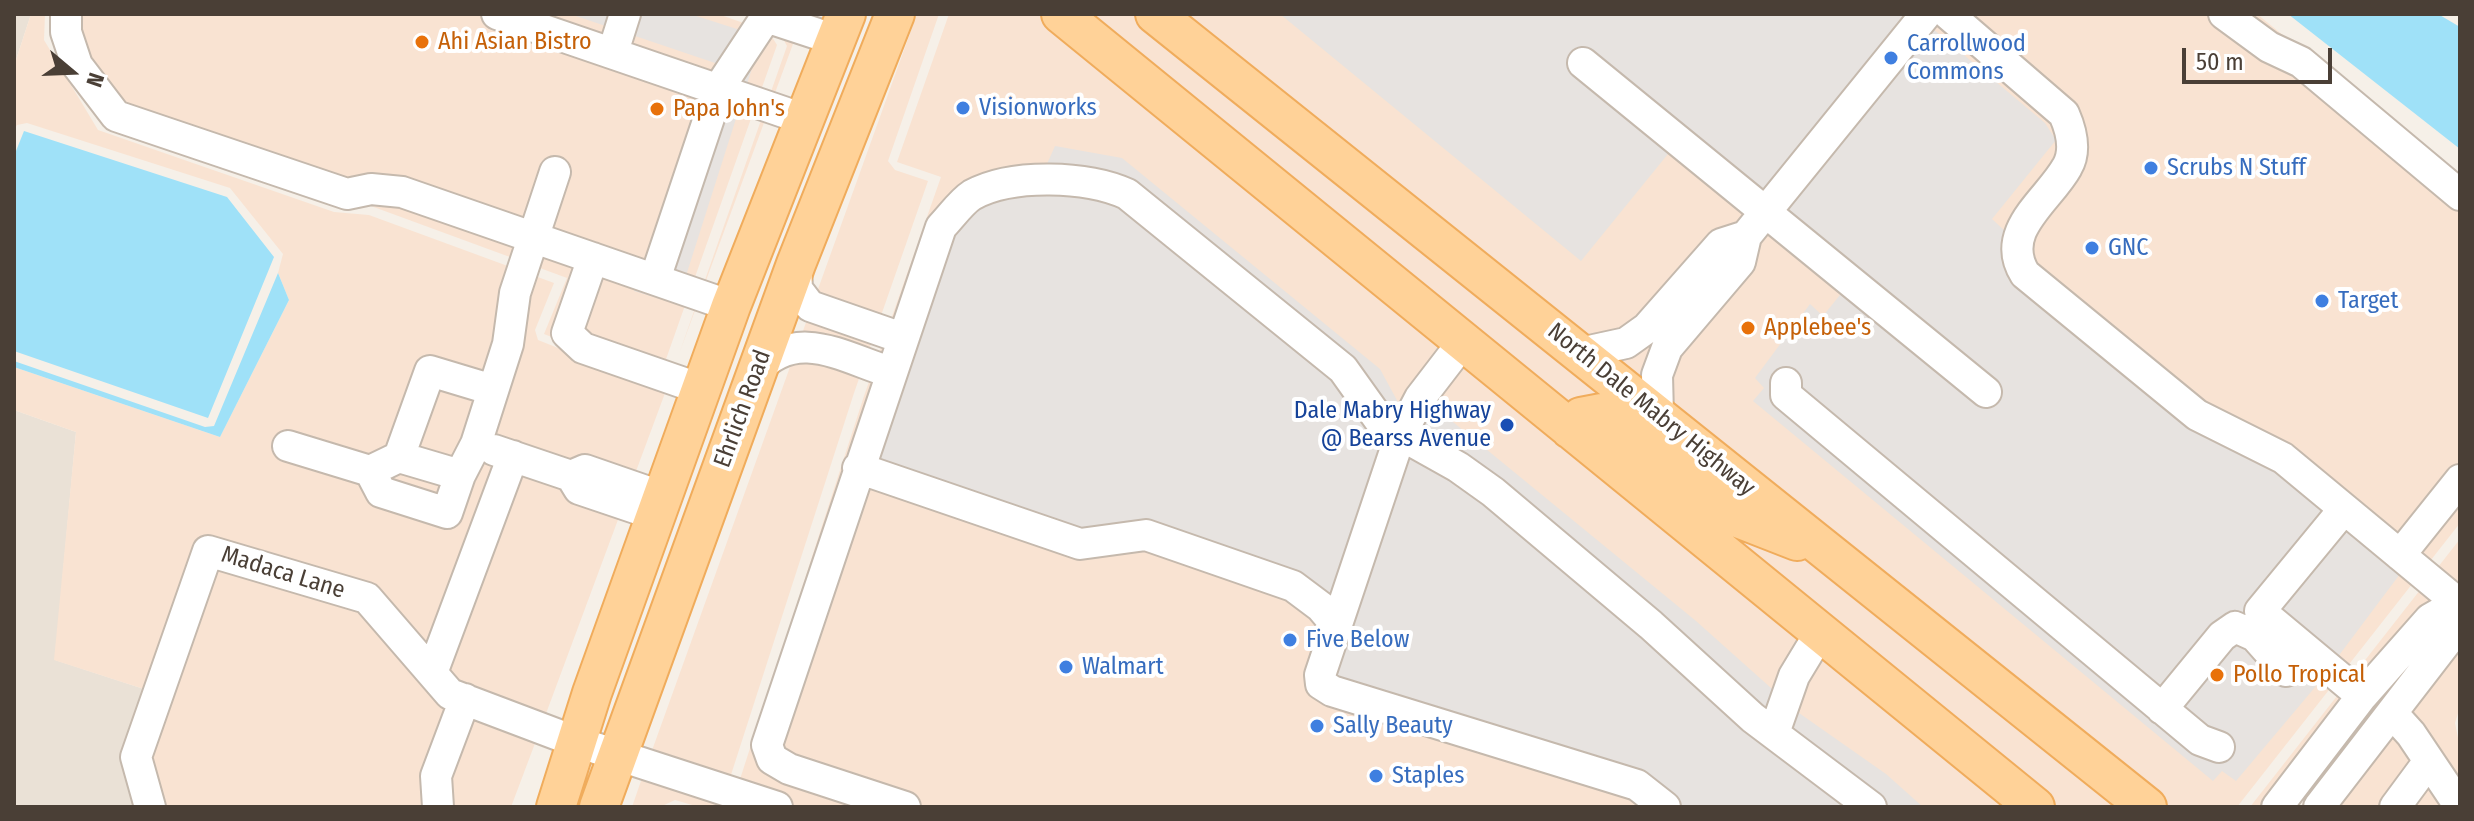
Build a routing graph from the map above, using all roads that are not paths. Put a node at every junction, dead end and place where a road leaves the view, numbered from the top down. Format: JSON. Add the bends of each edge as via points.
{"nodes":[{"id":1,"x":66,"y":14,"type":"edge"},
{"id":2,"x":497,"y":14,"type":"edge"},
{"id":3,"x":625,"y":14,"type":"edge"},
{"id":4,"x":895,"y":14,"type":"edge"},
{"id":5,"x":1061,"y":14,"type":"edge"},
{"id":6,"x":1155,"y":14,"type":"edge"},
{"id":7,"x":1926,"y":14,"type":"edge"},
{"id":8,"x":1948,"y":14,"type":"edge"},
{"id":9,"x":2224,"y":14,"type":"edge"},
{"id":10,"x":766,"y":15,"type":"edge"},
{"id":11,"x":841,"y":27,"type":"edge"},
{"id":12,"x":613,"y":52,"type":"junction"},
{"id":13,"x":1583,"y":63,"type":"dead end"},
{"id":14,"x":719,"y":88,"type":"junction"},
{"id":15,"x":804,"y":119,"type":"junction"},
{"id":16,"x":555,"y":172,"type":"dead end"},
{"id":17,"x":2460,"y":195,"type":"edge"},
{"id":18,"x":1755,"y":225,"type":"junction"},
{"id":19,"x":531,"y":237,"type":"junction"},
{"id":20,"x":593,"y":258,"type":"junction"},
{"id":21,"x":796,"y":264,"type":"junction"},
{"id":22,"x":655,"y":279,"type":"junction"},
{"id":23,"x":731,"y":306,"type":"junction"},
{"id":24,"x":902,"y":338,"type":"junction"},
{"id":25,"x":1463,"y":342,"type":"junction"},
{"id":26,"x":1580,"y":353,"type":"junction"},
{"id":27,"x":756,"y":371,"type":"junction"},
{"id":28,"x":890,"y":372,"type":"junction"},
{"id":29,"x":1786,"y":383,"type":"dead end"},
{"id":30,"x":701,"y":389,"type":"junction"},
{"id":31,"x":493,"y":390,"type":"junction"},
{"id":32,"x":1986,"y":392,"type":"dead end"},
{"id":33,"x":1658,"y":415,"type":"junction"},
{"id":34,"x":1570,"y":429,"type":"junction"},
{"id":35,"x":1400,"y":436,"type":"junction"},
{"id":36,"x":476,"y":444,"type":"junction"},
{"id":37,"x":288,"y":446,"type":"dead end"},
{"id":38,"x":513,"y":456,"type":"junction"},
{"id":39,"x":399,"y":457,"type":"junction"},
{"id":40,"x":858,"y":468,"type":"junction"},
{"id":41,"x":370,"y":471,"type":"junction"},
{"id":42,"x":460,"y":475,"type":"junction"},
{"id":43,"x":2460,"y":480,"type":"edge"},
{"id":44,"x":659,"y":506,"type":"junction"},
{"id":45,"x":2344,"y":509,"type":"junction"},
{"id":46,"x":1830,"y":553,"type":"junction"},
{"id":47,"x":2400,"y":555,"type":"junction"},
{"id":48,"x":2459,"y":601,"type":"edge"},
{"id":49,"x":1337,"y":626,"type":"junction"},
{"id":50,"x":1820,"y":633,"type":"junction"},
{"id":51,"x":2286,"y":671,"type":"dead end"},
{"id":52,"x":432,"y":673,"type":"junction"},
{"id":53,"x":2362,"y":696,"type":"junction"},
{"id":54,"x":465,"y":699,"type":"junction"},
{"id":55,"x":2162,"y":709,"type":"junction"},
{"id":56,"x":2392,"y":713,"type":"junction"},
{"id":57,"x":1774,"y":733,"type":"junction"},
{"id":58,"x":577,"y":742,"type":"junction"},
{"id":59,"x":2219,"y":747,"type":"dead end"},
{"id":60,"x":617,"y":756,"type":"junction"},
{"id":61,"x":2429,"y":761,"type":"junction"},
{"id":62,"x":150,"y":807,"type":"edge"},
{"id":63,"x":438,"y":807,"type":"edge"},
{"id":64,"x":556,"y":807,"type":"edge"},
{"id":65,"x":599,"y":807,"type":"edge"},
{"id":66,"x":777,"y":807,"type":"edge"},
{"id":67,"x":905,"y":807,"type":"edge"},
{"id":68,"x":1665,"y":807,"type":"edge"},
{"id":69,"x":1871,"y":807,"type":"edge"},
{"id":70,"x":2035,"y":807,"type":"edge"},
{"id":71,"x":2147,"y":807,"type":"edge"},
{"id":72,"x":2277,"y":807,"type":"edge"},
{"id":73,"x":2319,"y":807,"type":"edge"},
{"id":74,"x":2395,"y":807,"type":"edge"},
{"id":75,"x":2460,"y":807,"type":"edge"}],
"edges":[{"from":1,"to":19,"type":"street","via":[[77,65],[116,116],[347,194],[371,189],[402,192]]},
{"from":2,"to":12,"type":"street"},
{"from":3,"to":12,"type":"street"},
{"from":4,"to":21,"type":"main road","name":"Ehrlich Road"},
{"from":5,"to":25,"type":"main road"},
{"from":6,"to":26,"type":"main road","name":"North Dale Mabry Highway"},
{"from":7,"to":18,"type":"street"},
{"from":8,"to":45,"type":"street","via":[[2064,114],[2072,132],[2068,167],[2037,203],[2019,240],[2017,261],[2025,274],[2197,415],[2283,458]]},
{"from":9,"to":17,"type":"street","via":[[2269,47],[2301,62]]},
{"from":10,"to":11,"type":"street"},
{"from":10,"to":14,"type":"street"},
{"from":11,"to":15,"type":"main road","name":"Ehrlich Road"},
{"from":12,"to":14,"type":"street"},
{"from":13,"to":18,"type":"street"},
{"from":14,"to":15,"type":"street"},
{"from":14,"to":22,"type":"street"},
{"from":15,"to":23,"type":"main road","name":"Ehrlich Road"},
{"from":16,"to":19,"type":"street"},
{"from":18,"to":26,"type":"street","via":[[1721,244],[1647,328],[1626,343]]},
{"from":18,"to":32,"type":"street"},
{"from":18,"to":33,"type":"street","via":[[1740,262],[1667,348],[1657,375]]},
{"from":19,"to":20,"type":"street"},
{"from":19,"to":31,"type":"street"},
{"from":20,"to":22,"type":"street"},
{"from":20,"to":30,"type":"street","via":[[567,333],[583,348]]},
{"from":21,"to":24,"type":"street","via":[[797,289],[810,306]]},
{"from":21,"to":27,"type":"main road","name":"Ehrlich Road"},
{"from":22,"to":23,"type":"street"},
{"from":23,"to":30,"type":"main road","name":"Ehrlich Road"},
{"from":24,"to":28,"type":"street"},
{"from":24,"to":35,"type":"street","via":[[941,227],[971,196],[1033,180],[1105,184],[1127,194],[1343,369],[1375,418]]},
{"from":25,"to":34,"type":"main road"},
{"from":25,"to":35,"type":"street","via":[[1420,398]]},
{"from":26,"to":33,"type":"main road","name":"North Dale Mabry Highway"},
{"from":27,"to":28,"type":"street","via":[[792,346]]},
{"from":27,"to":60,"type":"main road","name":"Ehrlich Road"},
{"from":28,"to":40,"type":"street"},
{"from":29,"to":55,"type":"street","via":[[1786,395]]},
{"from":30,"to":44,"type":"main road","name":"Ehrlich Road"},
{"from":31,"to":36,"type":"street"},
{"from":31,"to":39,"type":"street","via":[[430,371]]},
{"from":33,"to":46,"type":"main road","name":"North Dale Mabry Highway"},
{"from":34,"to":46,"type":"main road","via":[[1581,417],[1602,413],[1738,518]]},
{"from":34,"to":50,"type":"main road"},
{"from":35,"to":49,"type":"street"},
{"from":35,"to":57,"type":"street","via":[[1493,492]]},
{"from":36,"to":38,"type":"street"},
{"from":36,"to":42,"type":"street"},
{"from":37,"to":41,"type":"street"},
{"from":38,"to":44,"type":"street","via":[[571,476],[585,470]]},
{"from":38,"to":52,"type":"street"},
{"from":39,"to":41,"type":"street"},
{"from":39,"to":42,"type":"street"},
{"from":40,"to":49,"type":"street","via":[[1080,544],[1146,535],[1293,586]]},
{"from":40,"to":67,"type":"street","via":[[767,745],[772,759],[789,769]]},
{"from":41,"to":42,"type":"street","via":[[381,492],[447,513]]},
{"from":43,"to":47,"type":"street"},
{"from":44,"to":58,"type":"main road","name":"Ehrlich Road"},
{"from":45,"to":47,"type":"street"},
{"from":45,"to":53,"type":"street","via":[[2260,611]]},
{"from":46,"to":71,"type":"main road","name":"North Dale Mabry Highway"},
{"from":47,"to":48,"type":"street"},
{"from":48,"to":53,"type":"street","via":[[2430,619]]},
{"from":48,"to":56,"type":"street","via":[[2447,641]]},
{"from":49,"to":68,"type":"street","via":[[1320,675],[1321,684],[1332,691],[1637,785]]},
{"from":50,"to":57,"type":"street","via":[[1794,676]]},
{"from":50,"to":70,"type":"main road"},
{"from":51,"to":55,"type":"street","via":[[2255,636],[2235,627]]},
{"from":52,"to":54,"type":"street","name":"Madaca Lane","via":[[450,694]]},
{"from":52,"to":62,"type":"street","name":"Madaca Lane","via":[[367,598],[208,551],[136,757]]},
{"from":53,"to":72,"type":"street"},
{"from":54,"to":58,"type":"street","name":"Madaca Lane"},
{"from":54,"to":63,"type":"street","via":[[436,776]]},
{"from":55,"to":59,"type":"street","via":[[2200,740]]},
{"from":56,"to":61,"type":"street"},
{"from":56,"to":73,"type":"street"},
{"from":57,"to":69,"type":"street"},
{"from":58,"to":60,"type":"street","name":"Madaca Lane"},
{"from":58,"to":64,"type":"main road","name":"Ehrlich Road"},
{"from":60,"to":65,"type":"main road","name":"Ehrlich Road"},
{"from":60,"to":66,"type":"street","name":"Madaca Lane"},
{"from":61,"to":74,"type":"street"},
{"from":61,"to":75,"type":"street"}]}
